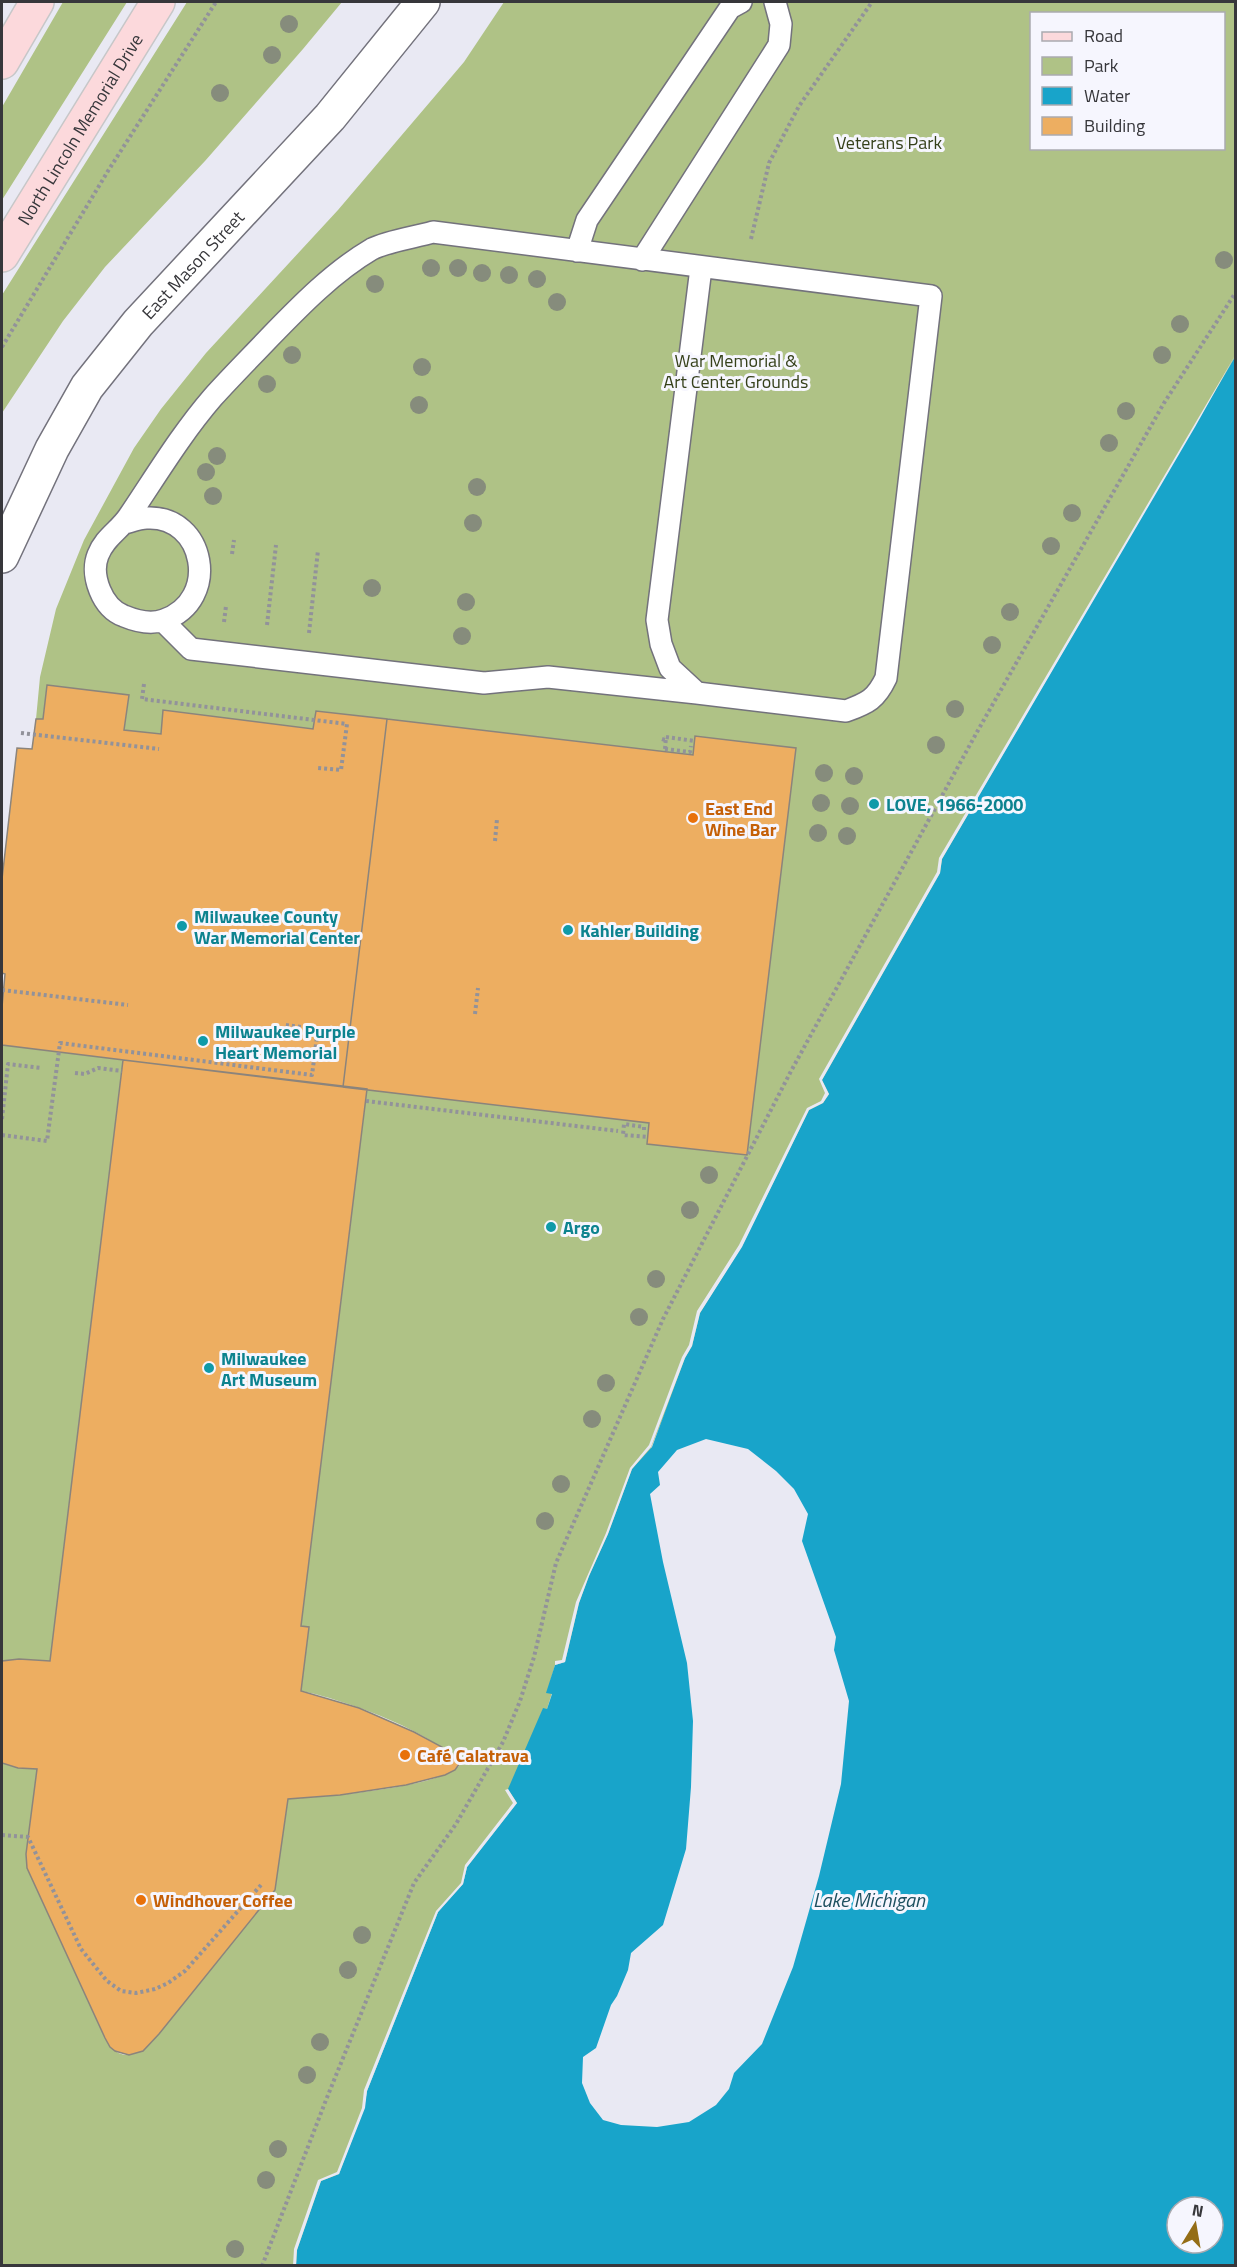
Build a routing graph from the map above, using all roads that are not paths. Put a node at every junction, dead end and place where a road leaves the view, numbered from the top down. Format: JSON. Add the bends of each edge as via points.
{"nodes":[{"id":1,"x":38,"y":2,"type":"edge"},
{"id":2,"x":158,"y":2,"type":"edge"},
{"id":3,"x":423,"y":2,"type":"edge"},
{"id":4,"x":741,"y":2,"type":"edge"},
{"id":5,"x":775,"y":2,"type":"edge"},
{"id":6,"x":2,"y":62,"type":"edge"},
{"id":7,"x":577,"y":251,"type":"junction"},
{"id":8,"x":2,"y":255,"type":"edge"},
{"id":9,"x":642,"y":260,"type":"junction"},
{"id":10,"x":701,"y":268,"type":"junction"},
{"id":11,"x":125,"y":523,"type":"junction"},
{"id":12,"x":2,"y":556,"type":"edge"},
{"id":13,"x":162,"y":621,"type":"junction"},
{"id":14,"x":698,"y":693,"type":"junction"}],
"edges":[{"from":1,"to":6,"type":"main road"},
{"from":2,"to":8,"type":"main road","name":"North Lincoln Memorial Drive"},
{"from":3,"to":12,"type":"street","name":"East Mason Street","via":[[330,117],[138,323],[87,387],[52,449]]},
{"from":4,"to":7,"type":"lane","via":[[730,8],[586,220]]},
{"from":5,"to":9,"type":"lane","via":[[781,24],[779,45]]},
{"from":7,"to":9,"type":"lane"},
{"from":7,"to":11,"type":"lane","via":[[434,232],[374,248],[305,300],[213,398],[176,445]]},
{"from":9,"to":10,"type":"lane"},
{"from":10,"to":14,"type":"lane","via":[[657,620],[660,644],[670,668]]},
{"from":10,"to":14,"type":"lane","via":[[931,296],[886,678],[879,692],[865,704],[846,711]]},
{"from":11,"to":13,"type":"lane","via":[[108,537],[97,556],[96,578],[104,599],[120,615],[140,622]]},
{"from":11,"to":13,"type":"lane","via":[[148,517],[171,523],[189,537],[200,561],[198,587],[185,609]]},
{"from":13,"to":14,"type":"lane","via":[[191,649],[484,683],[548,677]]}]}
